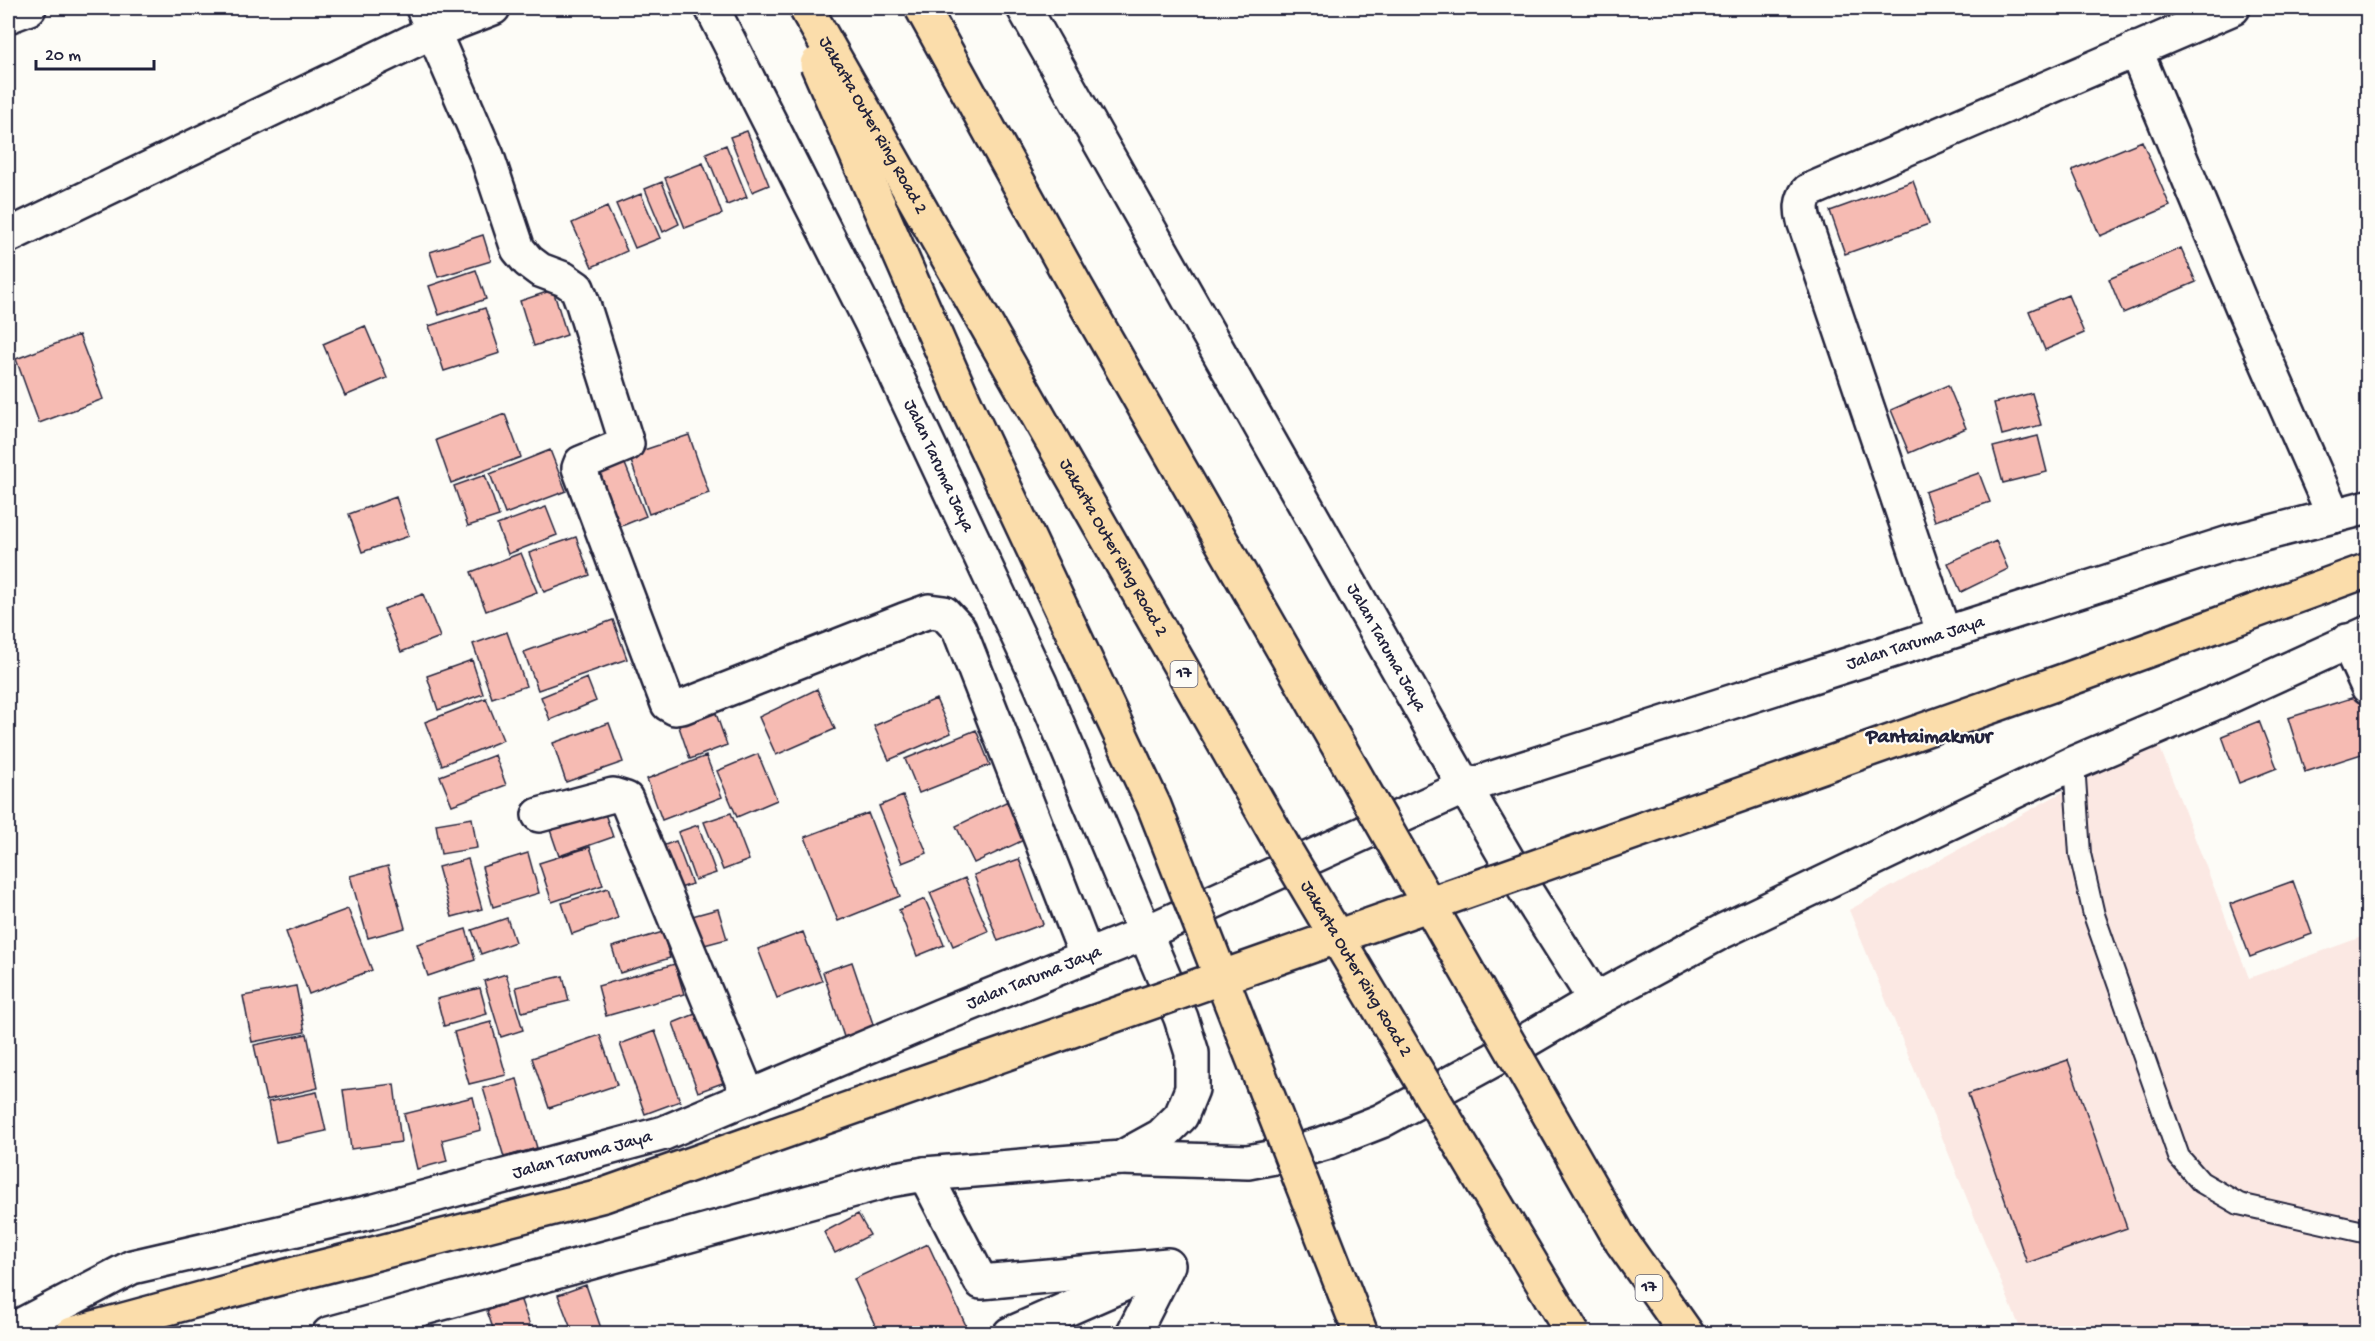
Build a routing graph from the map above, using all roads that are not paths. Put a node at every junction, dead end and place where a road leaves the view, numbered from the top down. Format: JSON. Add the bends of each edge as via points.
{"nodes":[{"id":1,"x":29,"y":8,"type":"edge"},
{"id":2,"x":493,"y":8,"type":"edge"},
{"id":3,"x":712,"y":8,"type":"edge"},
{"id":4,"x":792,"y":8,"type":"edge"},
{"id":5,"x":806,"y":8,"type":"edge"},
{"id":6,"x":922,"y":8,"type":"edge"},
{"id":7,"x":1024,"y":8,"type":"edge"},
{"id":8,"x":2233,"y":8,"type":"edge"},
{"id":9,"x":8,"y":16,"type":"edge"},
{"id":10,"x":428,"y":19,"type":"edge"},
{"id":11,"x":2135,"y":49,"type":"junction"},
{"id":12,"x":8,"y":236,"type":"edge"},
{"id":13,"x":2367,"y":507,"type":"edge"},
{"id":14,"x":2334,"y":516,"type":"junction"},
{"id":15,"x":2367,"y":570,"type":"edge"},
{"id":16,"x":1944,"y":634,"type":"junction"},
{"id":17,"x":2357,"y":637,"type":"edge"},
{"id":18,"x":2367,"y":687,"type":"edge"},
{"id":19,"x":2074,"y":763,"type":"junction"},
{"id":20,"x":1465,"y":787,"type":"junction"},
{"id":21,"x":539,"y":815,"type":"dead end"},
{"id":22,"x":1145,"y":933,"type":"junction"},
{"id":23,"x":1087,"y":957,"type":"junction"},
{"id":24,"x":1595,"y":1000,"type":"junction"},
{"id":25,"x":749,"y":1098,"type":"junction"},
{"id":26,"x":1121,"y":1158,"type":"junction"},
{"id":27,"x":925,"y":1174,"type":"junction"},
{"id":28,"x":2367,"y":1233,"type":"edge"},
{"id":29,"x":1622,"y":1242,"type":"junction"},
{"id":30,"x":1168,"y":1264,"type":"junction"},
{"id":31,"x":8,"y":1332,"type":"edge"},
{"id":32,"x":72,"y":1334,"type":"edge"},
{"id":33,"x":329,"y":1334,"type":"edge"},
{"id":34,"x":1010,"y":1334,"type":"edge"},
{"id":35,"x":1133,"y":1334,"type":"edge"},
{"id":36,"x":1361,"y":1334,"type":"edge"},
{"id":37,"x":1573,"y":1334,"type":"edge"},
{"id":38,"x":1676,"y":1334,"type":"edge"},
{"id":39,"x":1687,"y":1334,"type":"edge"}],
"edges":[{"from":1,"to":9,"type":"street"},
{"from":2,"to":10,"type":"street"},
{"from":3,"to":22,"type":"street","name":"Jalan Taruma Jaya","via":[[871,322],[1025,651]]},
{"from":4,"to":36,"type":"main road","bridge":true,"via":[[964,401],[1154,806]]},
{"from":5,"to":37,"type":"main road","name":"Jakarta Outer Ring Road 2","number":"17","bridge":true,"via":[[1285,850]]},
{"from":6,"to":29,"type":"main road","number":"17","bridge":true,"via":[[1082,297]]},
{"from":7,"to":20,"type":"street","name":"Jalan Taruma Jaya"},
{"from":8,"to":11,"type":"street"},
{"from":10,"to":12,"type":"street"},
{"from":10,"to":23,"type":"street","via":[[487,156],[518,249],[540,270],[577,288],[584,304],[627,444],[581,463],[579,468],[668,704],[682,708],[903,620],[929,611],[944,613],[959,629]]},
{"from":11,"to":14,"type":"street"},
{"from":11,"to":16,"type":"street","via":[[1808,191],[1802,199],[1804,221]]},
{"from":13,"to":14,"type":"street","name":"Jalan Taruma Jaya"},
{"from":14,"to":16,"type":"street","name":"Jalan Taruma Jaya","via":[[2229,543]]},
{"from":15,"to":32,"type":"main road","bridge":true,"via":[[2066,680],[604,1195]]},
{"from":16,"to":20,"type":"street","name":"Jalan Taruma Jaya"},
{"from":17,"to":18,"type":"street"},
{"from":17,"to":19,"type":"street","name":"Jalan Taruma Jaya"},
{"from":19,"to":24,"type":"street","name":"Jalan Taruma Jaya","via":[[1723,931]]},
{"from":19,"to":28,"type":"lane","via":[[2080,854],[2094,915],[2179,1156],[2201,1182],[2239,1204]]},
{"from":20,"to":22,"type":"street","name":"Jalan Taruma Jaya"},
{"from":20,"to":24,"type":"street","name":"Jalan Taruma Jaya"},
{"from":21,"to":25,"type":"street","via":[[613,795],[626,799]]},
{"from":22,"to":23,"type":"street","name":"Jalan Taruma Jaya"},
{"from":22,"to":26,"type":"street","name":"Jalan Taruma Jaya","via":[[1192,1053],[1192,1089],[1181,1116],[1161,1136]]},
{"from":23,"to":25,"type":"street","name":"Jalan Taruma Jaya"},
{"from":24,"to":26,"type":"street","name":"Jalan Taruma Jaya","via":[[1381,1121],[1325,1143],[1248,1162]]},
{"from":25,"to":31,"type":"street","name":"Jalan Taruma Jaya","via":[[664,1133],[375,1211],[132,1267]]},
{"from":26,"to":27,"type":"street","name":"Jalan Taruma Jaya"},
{"from":27,"to":30,"type":"street","via":[[981,1282]]},
{"from":27,"to":33,"type":"street","name":"Jalan Taruma Jaya","via":[[890,1180]]},
{"from":29,"to":38,"type":"main road","number":"17"},
{"from":29,"to":39,"type":"main road"},
{"from":30,"to":34,"type":"street"},
{"from":30,"to":35,"type":"street"}]}
